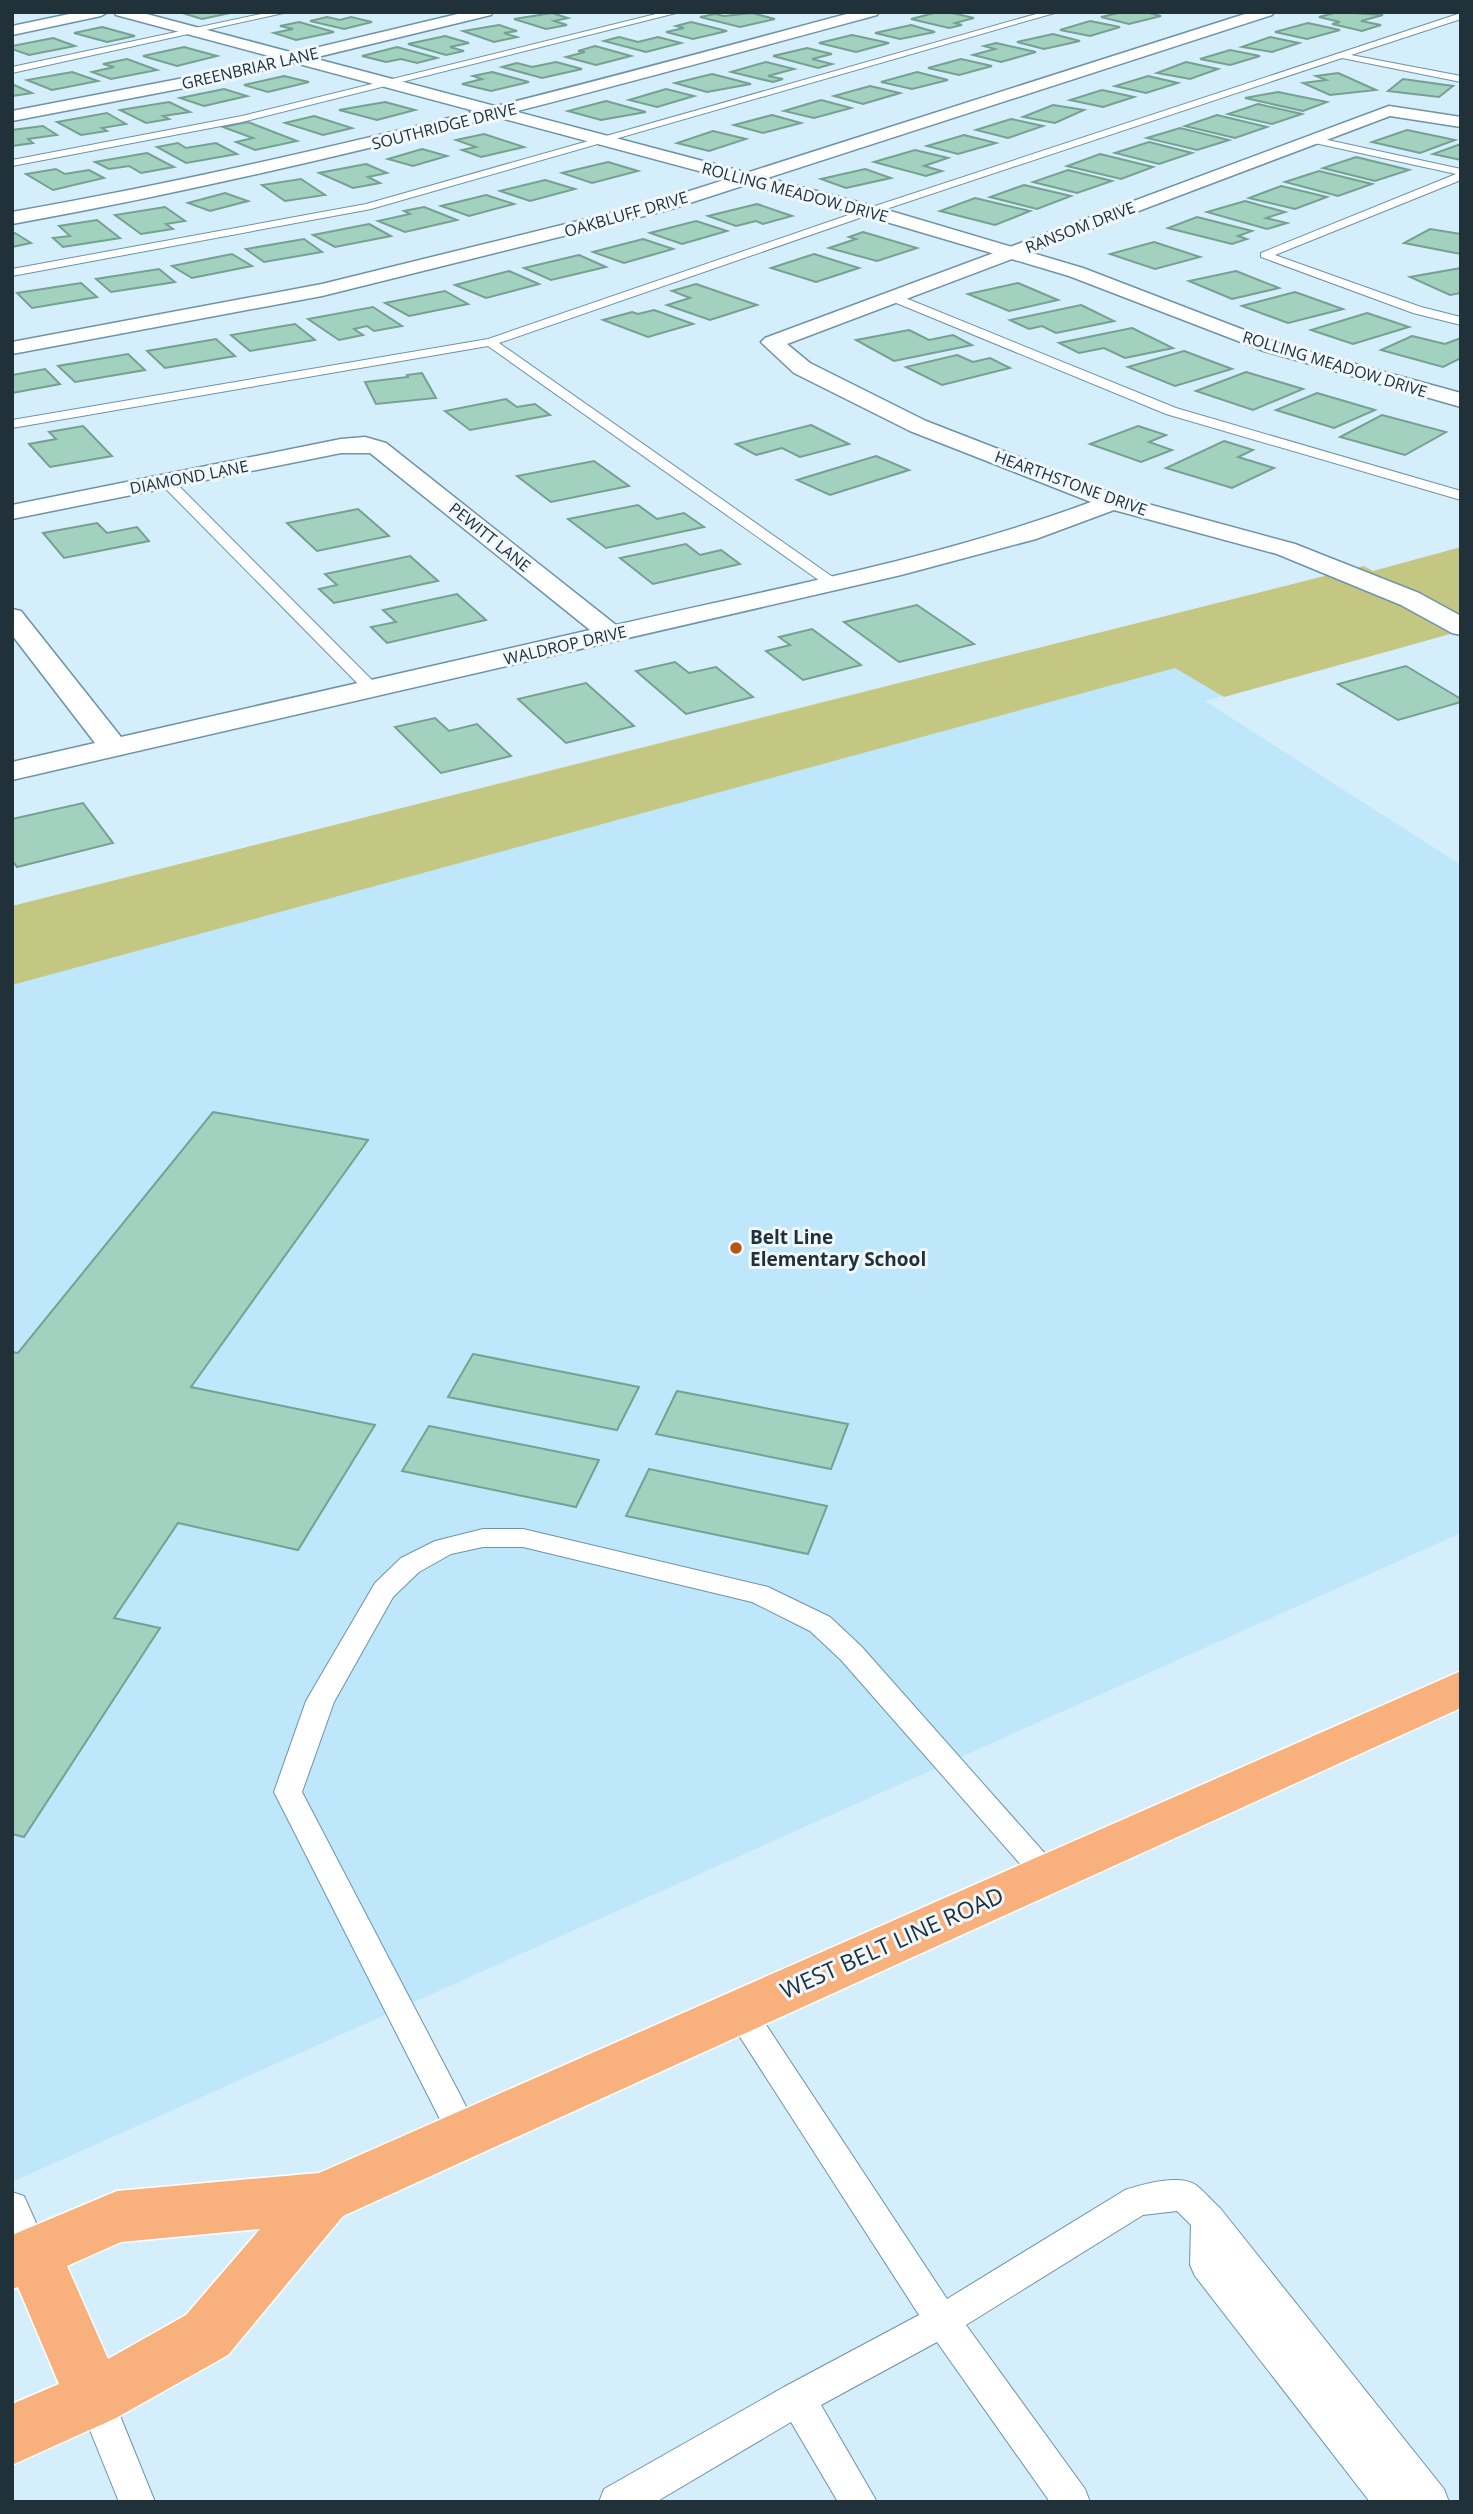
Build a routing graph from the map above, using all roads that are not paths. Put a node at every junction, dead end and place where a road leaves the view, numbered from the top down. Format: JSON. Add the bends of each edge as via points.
{"nodes":[{"id":1,"x":101,"y":12,"type":"edge"},
{"id":2,"x":121,"y":12,"type":"edge"},
{"id":3,"x":284,"y":12,"type":"edge"},
{"id":4,"x":486,"y":12,"type":"edge"},
{"id":5,"x":676,"y":12,"type":"edge"},
{"id":6,"x":872,"y":12,"type":"edge"},
{"id":7,"x":1054,"y":12,"type":"edge"},
{"id":8,"x":1266,"y":12,"type":"edge"},
{"id":9,"x":1461,"y":16,"type":"edge"},
{"id":10,"x":12,"y":31,"type":"edge"},
{"id":11,"x":195,"y":32,"type":"junction"},
{"id":12,"x":1343,"y":56,"type":"junction"},
{"id":13,"x":292,"y":58,"type":"junction"},
{"id":14,"x":12,"y":69,"type":"edge"},
{"id":15,"x":1461,"y":79,"type":"edge"},
{"id":16,"x":385,"y":83,"type":"junction"},
{"id":17,"x":496,"y":113,"type":"junction"},
{"id":18,"x":12,"y":116,"type":"edge"},
{"id":19,"x":1461,"y":122,"type":"edge"},
{"id":20,"x":1314,"y":140,"type":"junction"},
{"id":21,"x":602,"y":141,"type":"junction"},
{"id":22,"x":12,"y":163,"type":"edge"},
{"id":23,"x":1461,"y":174,"type":"edge"},
{"id":24,"x":743,"y":178,"type":"junction"},
{"id":25,"x":870,"y":211,"type":"junction"},
{"id":26,"x":12,"y":218,"type":"edge"},
{"id":27,"x":1012,"y":253,"type":"junction"},
{"id":28,"x":12,"y":273,"type":"edge"},
{"id":29,"x":894,"y":297,"type":"junction"},
{"id":30,"x":1461,"y":321,"type":"edge"},
{"id":31,"x":489,"y":342,"type":"junction"},
{"id":32,"x":772,"y":342,"type":"joint"},
{"id":33,"x":12,"y":348,"type":"edge"},
{"id":34,"x":1461,"y":400,"type":"edge"},
{"id":35,"x":12,"y":424,"type":"edge"},
{"id":36,"x":365,"y":444,"type":"joint"},
{"id":37,"x":166,"y":481,"type":"junction"},
{"id":38,"x":1461,"y":496,"type":"edge"},
{"id":39,"x":1113,"y":502,"type":"junction"},
{"id":40,"x":12,"y":512,"type":"edge"},
{"id":41,"x":832,"y":583,"type":"junction"},
{"id":42,"x":12,"y":617,"type":"edge"},
{"id":43,"x":1461,"y":627,"type":"edge"},
{"id":44,"x":611,"y":634,"type":"junction"},
{"id":45,"x":372,"y":689,"type":"junction"},
{"id":46,"x":114,"y":748,"type":"junction"},
{"id":47,"x":12,"y":771,"type":"edge"},
{"id":48,"x":1461,"y":1688,"type":"edge"},
{"id":49,"x":1046,"y":1874,"type":"junction"},
{"id":50,"x":740,"y":2011,"type":"junction"},
{"id":51,"x":465,"y":2135,"type":"junction"},
{"id":52,"x":323,"y":2198,"type":"junction"},
{"id":53,"x":1208,"y":2218,"type":"junction"},
{"id":54,"x":19,"y":2241,"type":"edge"},
{"id":55,"x":942,"y":2321,"type":"junction"},
{"id":56,"x":94,"y":2398,"type":"junction"},
{"id":57,"x":797,"y":2399,"type":"junction"},
{"id":58,"x":12,"y":2435,"type":"edge"},
{"id":59,"x":628,"y":2500,"type":"edge"},
{"id":60,"x":137,"y":2502,"type":"edge"},
{"id":61,"x":859,"y":2502,"type":"edge"},
{"id":62,"x":1072,"y":2502,"type":"edge"},
{"id":63,"x":1393,"y":2502,"type":"edge"},
{"id":64,"x":1432,"y":2502,"type":"edge"}],
"edges":[{"from":1,"to":10,"type":"street"},
{"from":2,"to":11,"type":"street","name":"ROLLING MEADOW DRIVE"},
{"from":3,"to":11,"type":"lane"},
{"from":4,"to":13,"type":"street","name":"GREENBRIAR LANE"},
{"from":5,"to":16,"type":"lane"},
{"from":6,"to":17,"type":"street","name":"SOUTHRIDGE DRIVE"},
{"from":7,"to":21,"type":"lane"},
{"from":8,"to":24,"type":"street","name":"OAKBLUFF DRIVE"},
{"from":9,"to":12,"type":"lane"},
{"from":11,"to":13,"type":"street","name":"ROLLING MEADOW DRIVE"},
{"from":11,"to":14,"type":"lane"},
{"from":12,"to":15,"type":"lane"},
{"from":12,"to":25,"type":"lane"},
{"from":13,"to":16,"type":"street","name":"ROLLING MEADOW DRIVE"},
{"from":13,"to":18,"type":"street","name":"GREENBRIAR LANE"},
{"from":16,"to":17,"type":"street","name":"ROLLING MEADOW DRIVE"},
{"from":16,"to":22,"type":"lane","via":[[242,119]]},
{"from":17,"to":21,"type":"street","name":"ROLLING MEADOW DRIVE"},
{"from":17,"to":26,"type":"street","name":"SOUTHRIDGE DRIVE","via":[[249,172]]},
{"from":19,"to":20,"type":"street","name":"RANSOM DRIVE","via":[[1389,111]]},
{"from":20,"to":23,"type":"lane"},
{"from":20,"to":27,"type":"street","name":"RANSOM DRIVE"},
{"from":21,"to":24,"type":"street","name":"ROLLING MEADOW DRIVE"},
{"from":21,"to":28,"type":"lane","via":[[367,207]]},
{"from":23,"to":30,"type":"lane","via":[[1265,255],[1417,310]]},
{"from":24,"to":25,"type":"street","name":"ROLLING MEADOW DRIVE"},
{"from":24,"to":33,"type":"street","name":"OAKBLUFF DRIVE","via":[[661,206],[360,281]]},
{"from":25,"to":27,"type":"street","name":"ROLLING MEADOW DRIVE"},
{"from":25,"to":31,"type":"lane"},
{"from":27,"to":29,"type":"street","name":"RANSOM DRIVE"},
{"from":27,"to":34,"type":"street","name":"ROLLING MEADOW DRIVE","via":[[1076,272],[1271,347]]},
{"from":29,"to":32,"type":"street","name":"RANSOM DRIVE"},
{"from":29,"to":38,"type":"lane","via":[[1171,411]]},
{"from":31,"to":35,"type":"lane"},
{"from":31,"to":41,"type":"lane"},
{"from":32,"to":39,"type":"street","name":"HEARTHSTONE DRIVE","via":[[802,368],[918,426]]},
{"from":36,"to":37,"type":"street","name":"DIAMOND LANE"},
{"from":36,"to":44,"type":"street","name":"PEWITT LANE","via":[[378,448]]},
{"from":37,"to":40,"type":"street","name":"DIAMOND LANE"},
{"from":37,"to":45,"type":"lane"},
{"from":39,"to":41,"type":"street","name":"WALDROP DRIVE","via":[[1027,534]]},
{"from":39,"to":43,"type":"street","name":"HEARTHSTONE DRIVE","via":[[1286,549],[1410,599]]},
{"from":41,"to":44,"type":"street","name":"WALDROP DRIVE"},
{"from":42,"to":46,"type":"street"},
{"from":44,"to":45,"type":"street","name":"WALDROP DRIVE"},
{"from":45,"to":46,"type":"street","name":"WALDROP DRIVE"},
{"from":46,"to":47,"type":"street","name":"WALDROP DRIVE"},
{"from":48,"to":49,"type":"main road","name":"WEST BELT LINE ROAD"},
{"from":49,"to":50,"type":"main road","name":"WEST BELT LINE ROAD"},
{"from":49,"to":51,"type":"lane","via":[[852,1653],[820,1624],[759,1594],[523,1538],[483,1538],[444,1547],[410,1565],[384,1590],[320,1702],[288,1792]]},
{"from":50,"to":51,"type":"main road","name":"WEST BELT LINE ROAD"},
{"from":50,"to":55,"type":"lane"},
{"from":51,"to":52,"type":"main road","name":"WEST BELT LINE ROAD"},
{"from":52,"to":54,"type":"main road","name":"WEST BELT LINE ROAD","via":[[117,2217]]},
{"from":52,"to":56,"type":"main road","name":"WEST BELT LINE ROAD","via":[[207,2335]]},
{"from":53,"to":55,"type":"lane","via":[[1183,2195],[1137,2201]]},
{"from":53,"to":63,"type":"lane","via":[[1207,2265]]},
{"from":53,"to":64,"type":"lane"},
{"from":54,"to":56,"type":"main road"},
{"from":55,"to":57,"type":"lane"},
{"from":55,"to":62,"type":"lane"},
{"from":56,"to":58,"type":"main road","name":"WEST BELT LINE ROAD"},
{"from":56,"to":60,"type":"lane"},
{"from":57,"to":59,"type":"lane"},
{"from":57,"to":61,"type":"lane"}]}
